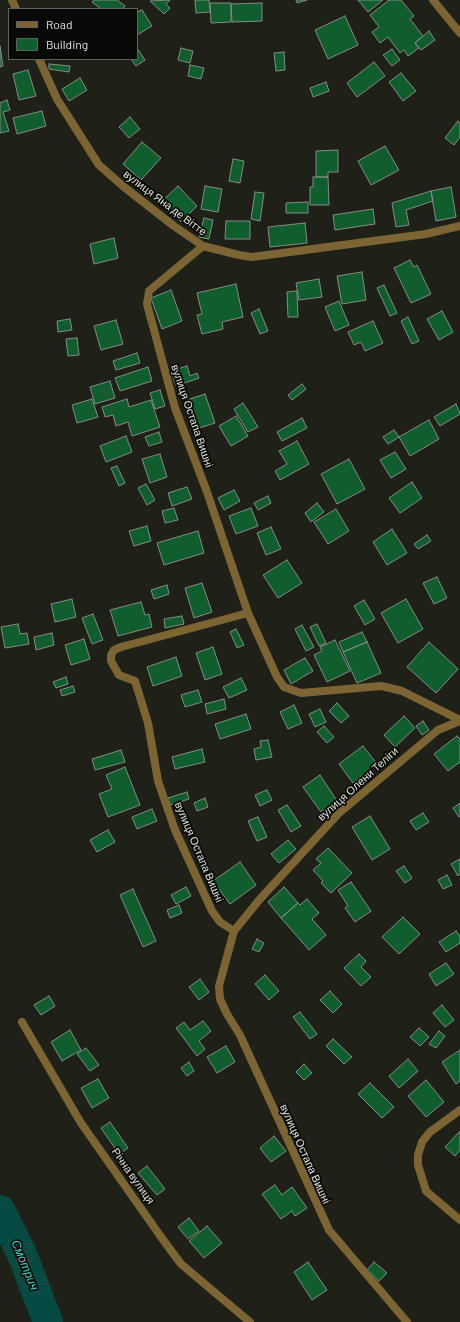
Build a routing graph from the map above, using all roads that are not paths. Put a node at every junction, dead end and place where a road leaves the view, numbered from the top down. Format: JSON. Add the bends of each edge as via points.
{"nodes":[{"id":1,"x":433,"y":0,"type":"edge"},
{"id":2,"x":460,"y":33,"type":"edge"},
{"id":3,"x":39,"y":60,"type":"edge"},
{"id":4,"x":460,"y":226,"type":"edge"},
{"id":5,"x":203,"y":246,"type":"junction"},
{"id":6,"x":248,"y":613,"type":"junction"},
{"id":7,"x":460,"y":721,"type":"edge"},
{"id":8,"x":234,"y":930,"type":"junction"},
{"id":9,"x":22,"y":1022,"type":"dead end"},
{"id":10,"x":460,"y":1110,"type":"edge"},
{"id":11,"x":460,"y":1220,"type":"edge"},
{"id":12,"x":250,"y":1322,"type":"edge"},
{"id":13,"x":407,"y":1322,"type":"edge"}],
"edges":[{"from":1,"to":2,"type":"street"},
{"from":3,"to":5,"type":"street","name":"вулиця Яна де Вітте","via":[[57,99],[99,165],[174,226]]},
{"from":4,"to":5,"type":"street","name":"вулиця Яна де Вітте","via":[[426,234],[252,257]]},
{"from":5,"to":6,"type":"street","name":"вулиця Остапа Вишні","via":[[149,291],[146,304],[175,408]]},
{"from":6,"to":7,"type":"street","name":"вулиця Остапа Вишні","via":[[284,687],[301,693],[381,686],[402,691]]},
{"from":6,"to":8,"type":"street","name":"вулиця Остапа Вишні","via":[[128,644],[114,650],[111,655],[113,667],[119,675],[135,681],[148,723],[158,781],[183,850],[212,911],[220,922]]},
{"from":7,"to":8,"type":"street","name":"вулиця Олени Теліги","via":[[438,730],[338,814],[260,898]]},
{"from":8,"to":13,"type":"street","name":"вулиця Остапа Вишні","via":[[219,986],[220,999],[240,1035],[328,1230]]},
{"from":9,"to":12,"type":"street","name":"Річна вулиця","via":[[81,1123],[161,1237],[182,1264]]},
{"from":10,"to":11,"type":"street","via":[[430,1132],[422,1142],[418,1165],[426,1191]]}]}
